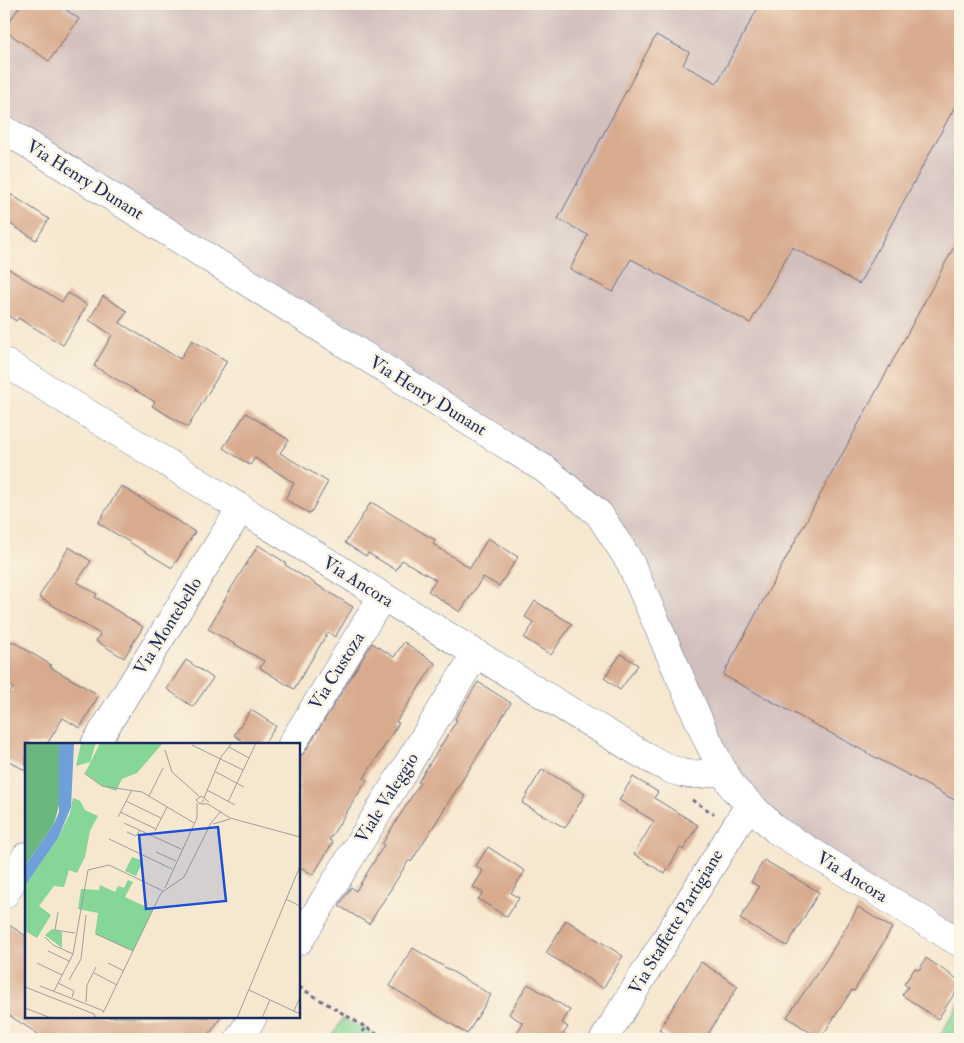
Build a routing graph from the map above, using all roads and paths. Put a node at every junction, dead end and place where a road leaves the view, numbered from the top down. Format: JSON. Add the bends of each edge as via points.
{"nodes":[{"id":1,"x":6,"y":130,"type":"edge"},
{"id":2,"x":4,"y":362,"type":"edge"},
{"id":3,"x":241,"y":508,"type":"junction"},
{"id":4,"x":382,"y":597,"type":"junction"},
{"id":5,"x":475,"y":654,"type":"junction"},
{"id":6,"x":96,"y":743,"type":"edge"},
{"id":7,"x":293,"y":743,"type":"edge"},
{"id":8,"x":722,"y":769,"type":"junction"},
{"id":9,"x":748,"y":805,"type":"junction"},
{"id":10,"x":300,"y":939,"type":"edge"},
{"id":11,"x":960,"y":943,"type":"edge"},
{"id":12,"x":300,"y":989,"type":"edge"},
{"id":13,"x":251,"y":1018,"type":"edge"},
{"id":14,"x":366,"y":1028,"type":"junction"},
{"id":15,"x":239,"y":1039,"type":"edge"},
{"id":16,"x":359,"y":1039,"type":"edge"},
{"id":17,"x":385,"y":1039,"type":"edge"},
{"id":18,"x":604,"y":1039,"type":"edge"}],
"edges":[{"from":1,"to":8,"type":"street","name":"Via Henry Dunant","via":[[546,470],[599,514],[630,562]]},
{"from":2,"to":3,"type":"street","name":"Via Ancora"},
{"from":3,"to":4,"type":"street","name":"Via Ancora"},
{"from":3,"to":6,"type":"street","name":"Via Montebello"},
{"from":4,"to":5,"type":"street","name":"Via Ancora"},
{"from":4,"to":7,"type":"street","name":"Via Custoza"},
{"from":5,"to":8,"type":"street","name":"Via Ancora","via":[[676,773],[705,775]]},
{"from":5,"to":10,"type":"street","name":"Viale Valeggio"},
{"from":8,"to":9,"type":"street","name":"Via Henry Dunant"},
{"from":9,"to":11,"type":"street","name":"Via Ancora","via":[[776,830]]},
{"from":9,"to":18,"type":"street","name":"Via Staffette Partigiane"},
{"from":12,"to":14,"type":"path"},
{"from":13,"to":15,"type":"street"},
{"from":14,"to":16,"type":"path"},
{"from":14,"to":17,"type":"path"}]}
